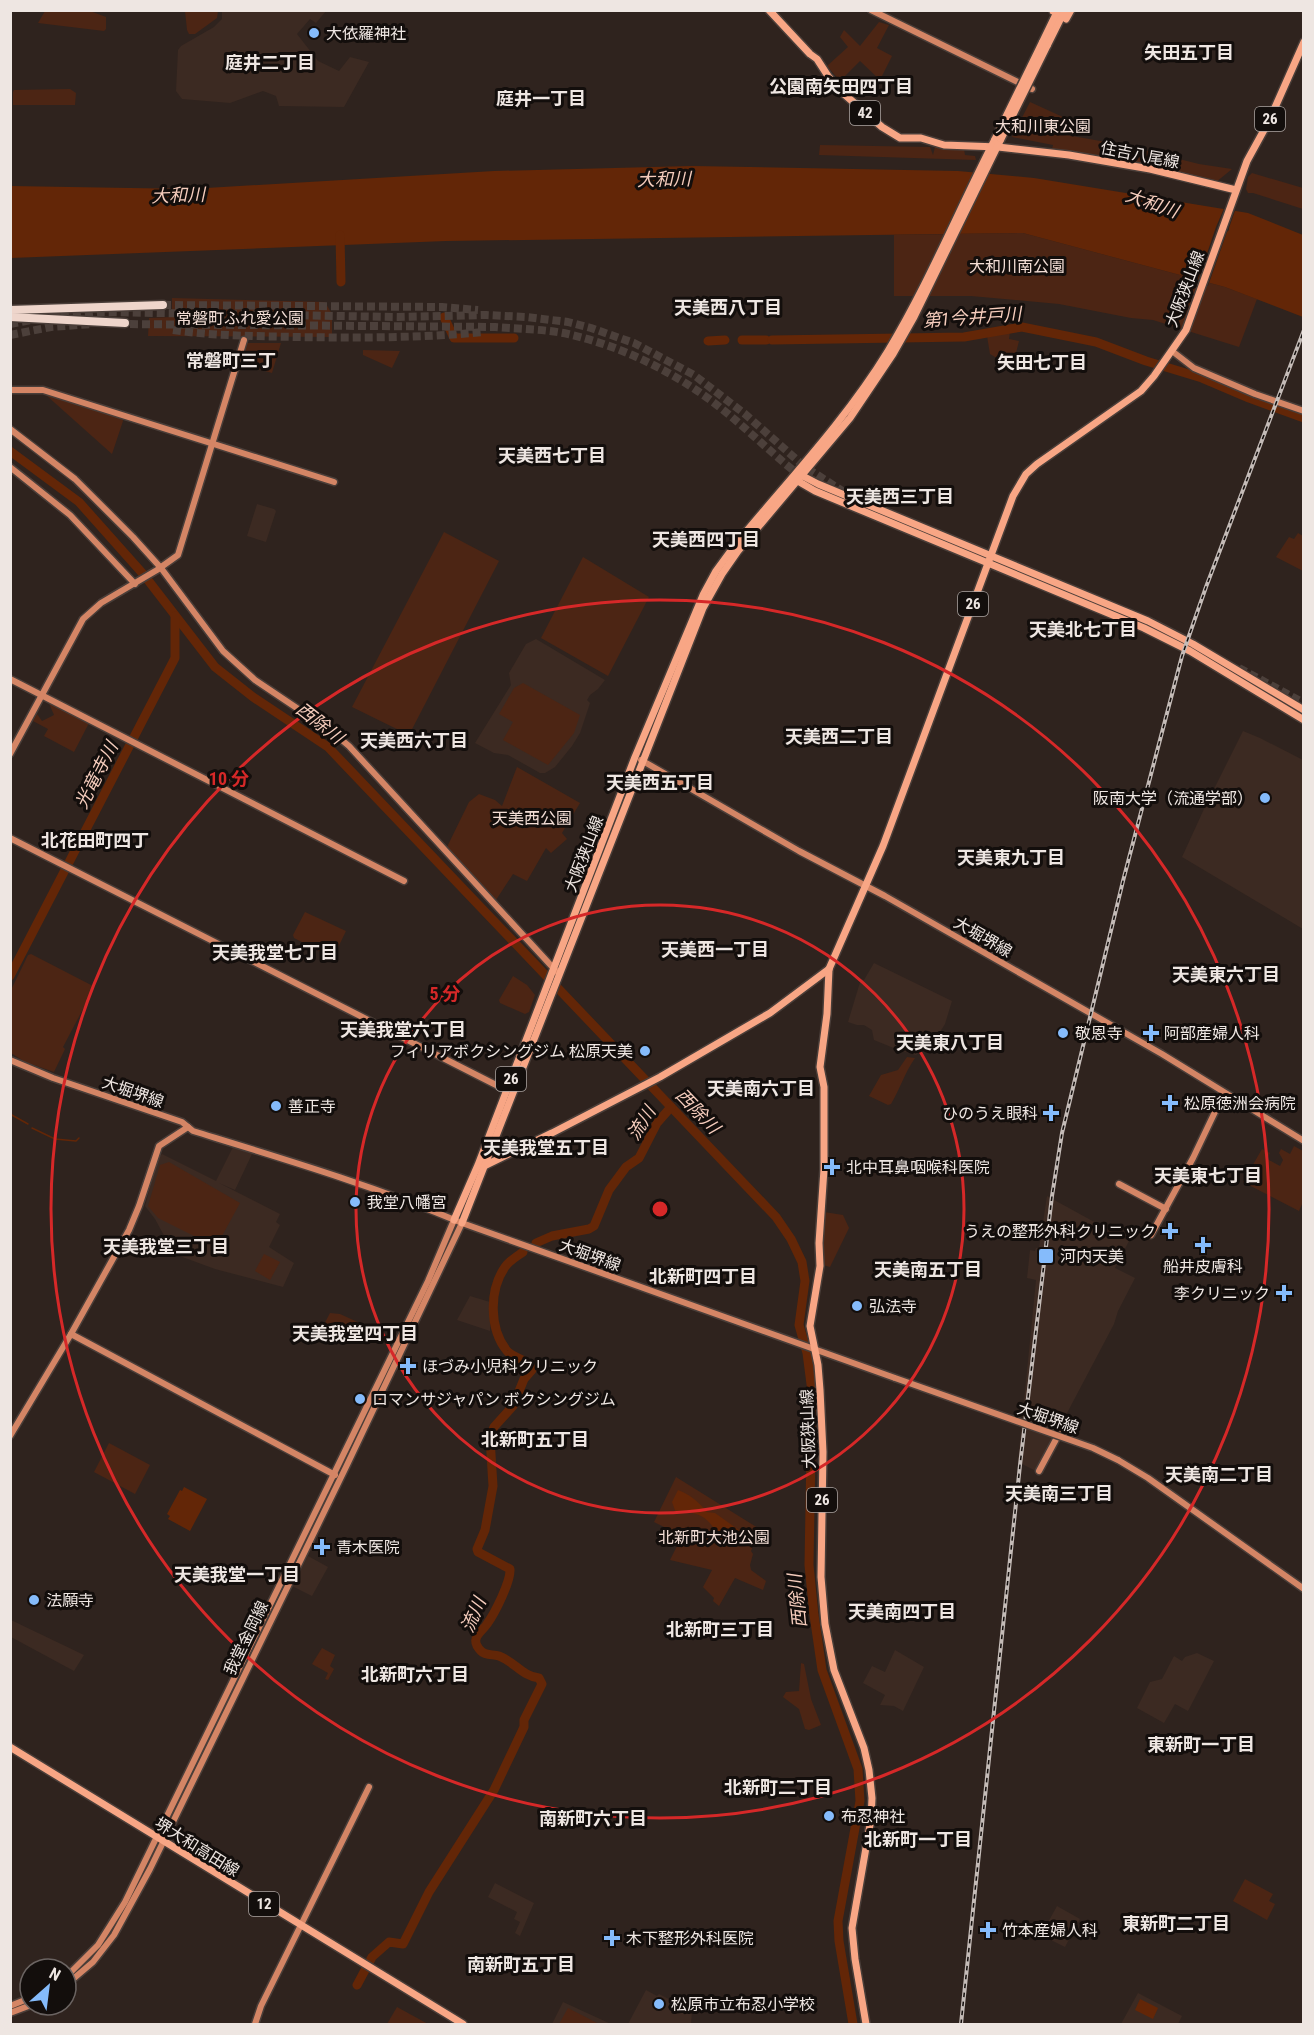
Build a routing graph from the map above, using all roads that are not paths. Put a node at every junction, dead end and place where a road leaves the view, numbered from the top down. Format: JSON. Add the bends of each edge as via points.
{"nodes":[{"id":1,"x":769,"y":10,"type":"edge"},
{"id":2,"x":872,"y":10,"type":"edge"},
{"id":3,"x":1058,"y":10,"type":"edge"},
{"id":4,"x":1065,"y":10,"type":"edge"},
{"id":5,"x":1071,"y":10,"type":"edge"},
{"id":6,"x":1066,"y":19,"type":"dead end"},
{"id":7,"x":1304,"y":42,"type":"edge"},
{"id":8,"x":1045,"y":44,"type":"junction"},
{"id":9,"x":1032,"y":89,"type":"dead end"},
{"id":10,"x":993,"y":149,"type":"junction"},
{"id":11,"x":1235,"y":193,"type":"junction"},
{"id":12,"x":163,"y":305,"type":"tunnel mouth"},
{"id":13,"x":10,"y":310,"type":"edge"},
{"id":14,"x":10,"y":317,"type":"edge"},
{"id":15,"x":125,"y":323,"type":"tunnel mouth"},
{"id":16,"x":244,"y":340,"type":"dead end"},
{"id":17,"x":1172,"y":351,"type":"junction"},
{"id":18,"x":10,"y":390,"type":"edge"},
{"id":19,"x":1304,"y":411,"type":"edge"},
{"id":20,"x":10,"y":429,"type":"edge"},
{"id":21,"x":212,"y":444,"type":"junction"},
{"id":22,"x":10,"y":467,"type":"edge"},
{"id":23,"x":798,"y":474,"type":"junction"},
{"id":24,"x":334,"y":482,"type":"dead end"},
{"id":25,"x":796,"y":482,"type":"junction"},
{"id":26,"x":989,"y":559,"type":"junction"},
{"id":27,"x":159,"y":569,"type":"junction"},
{"id":28,"x":136,"y":583,"type":"junction"},
{"id":29,"x":10,"y":679,"type":"edge"},
{"id":30,"x":42,"y":696,"type":"junction"},
{"id":31,"x":1304,"y":710,"type":"edge"},
{"id":32,"x":1304,"y":720,"type":"edge"},
{"id":33,"x":10,"y":754,"type":"edge"},
{"id":34,"x":639,"y":758,"type":"junction"},
{"id":35,"x":10,"y":838,"type":"edge"},
{"id":36,"x":404,"y":881,"type":"dead end"},
{"id":37,"x":865,"y":885,"type":"junction"},
{"id":38,"x":829,"y":969,"type":"junction"},
{"id":39,"x":555,"y":973,"type":"junction"},
{"id":40,"x":10,"y":1060,"type":"edge"},
{"id":41,"x":502,"y":1088,"type":"dead end"},
{"id":42,"x":1224,"y":1093,"type":"junction"},
{"id":43,"x":188,"y":1127,"type":"junction"},
{"id":44,"x":1304,"y":1141,"type":"edge"},
{"id":45,"x":482,"y":1166,"type":"junction"},
{"id":46,"x":1119,"y":1184,"type":"dead end"},
{"id":47,"x":1166,"y":1209,"type":"junction"},
{"id":48,"x":458,"y":1222,"type":"junction"},
{"id":49,"x":1151,"y":1235,"type":"dead end"},
{"id":50,"x":71,"y":1334,"type":"junction"},
{"id":51,"x":812,"y":1349,"type":"junction"},
{"id":52,"x":1061,"y":1430,"type":"dead end"},
{"id":53,"x":10,"y":1436,"type":"edge"},
{"id":54,"x":1039,"y":1470,"type":"dead end"},
{"id":55,"x":337,"y":1476,"type":"junction"},
{"id":56,"x":1304,"y":1589,"type":"edge"},
{"id":57,"x":10,"y":1747,"type":"edge"},
{"id":58,"x":369,"y":1787,"type":"dead end"},
{"id":59,"x":159,"y":1839,"type":"junction"},
{"id":60,"x":301,"y":1926,"type":"junction"},
{"id":61,"x":78,"y":1967,"type":"edge"},
{"id":62,"x":78,"y":1975,"type":"edge"},
{"id":63,"x":255,"y":2025,"type":"edge"},
{"id":64,"x":463,"y":2025,"type":"edge"},
{"id":65,"x":866,"y":2025,"type":"edge"}],
"edges":[{"from":1,"to":10,"type":"main road","name":"住吉八尾線","number":"42","via":[[817,59],[835,85],[888,132],[900,138]]},
{"from":2,"to":9,"type":"street"},
{"from":3,"to":8,"type":"main road","name":"大阪狭山線","number":"26"},
{"from":4,"to":8,"type":"main road","name":"大阪狭山線","number":"26"},
{"from":5,"to":6,"type":"main road"},
{"from":7,"to":11,"type":"main road","name":"大阪狭山線","number":"26"},
{"from":8,"to":10,"type":"main road","name":"大阪狭山線","number":"26","bridge":true},
{"from":10,"to":11,"type":"main road","name":"住吉八尾線","number":"42","via":[[1044,151],[1150,169]]},
{"from":10,"to":23,"type":"main road","name":"大阪狭山線","number":"26","via":[[890,352]]},
{"from":11,"to":17,"type":"main road","name":"大阪狭山線","number":"26","via":[[1186,330]]},
{"from":12,"to":13,"type":"highway"},
{"from":14,"to":15,"type":"highway"},
{"from":16,"to":21,"type":"street"},
{"from":17,"to":19,"type":"street","via":[[1194,368]]},
{"from":17,"to":26,"type":"main road","name":"大阪狭山線","number":"26","via":[[1130,400],[1061,445],[1026,474],[1013,496]]},
{"from":18,"to":21,"type":"street","via":[[43,390]]},
{"from":20,"to":27,"type":"street","via":[[75,479],[134,537]]},
{"from":21,"to":24,"type":"street"},
{"from":21,"to":27,"type":"street","via":[[178,555]]},
{"from":22,"to":28,"type":"street","via":[[70,515]]},
{"from":23,"to":25,"type":"main road","name":"大阪狭山線","number":"26"},
{"from":23,"to":26,"type":"main road"},
{"from":23,"to":34,"type":"main road","name":"大阪狭山線","number":"26","via":[[716,571]]},
{"from":25,"to":26,"type":"main road"},
{"from":25,"to":34,"type":"main road","name":"大阪狭山線","number":"26","via":[[740,548],[708,597]]},
{"from":26,"to":31,"type":"main road","via":[[1171,632]]},
{"from":26,"to":32,"type":"main road","via":[[1167,639]]},
{"from":26,"to":37,"type":"main road","name":"大阪狭山線","number":"26"},
{"from":27,"to":28,"type":"street"},
{"from":27,"to":39,"type":"street","via":[[223,651],[255,680],[349,746]]},
{"from":28,"to":30,"type":"street","via":[[101,603],[83,619]]},
{"from":29,"to":30,"type":"street"},
{"from":30,"to":33,"type":"street"},
{"from":30,"to":36,"type":"street"},
{"from":34,"to":37,"type":"street","name":"大堀堺線"},
{"from":34,"to":39,"type":"main road","name":"大阪狭山線","number":"26"},
{"from":35,"to":41,"type":"street"},
{"from":37,"to":38,"type":"main road","name":"大阪狭山線","number":"26"},
{"from":37,"to":42,"type":"street","name":"大堀堺線"},
{"from":38,"to":45,"type":"main road","via":[[770,1012],[636,1091]]},
{"from":38,"to":51,"type":"main road","name":"大阪狭山線","number":"26","via":[[820,1067],[824,1087],[824,1169],[820,1266],[810,1319]]},
{"from":39,"to":45,"type":"main road","name":"大阪狭山線","number":"26"},
{"from":40,"to":43,"type":"street","name":"大堀堺線"},
{"from":42,"to":44,"type":"street","name":"大堀堺線"},
{"from":42,"to":47,"type":"street"},
{"from":43,"to":48,"type":"street","name":"大堀堺線"},
{"from":43,"to":50,"type":"street","via":[[159,1146],[132,1224]]},
{"from":45,"to":48,"type":"main road","name":"大阪狭山線","number":"26"},
{"from":46,"to":47,"type":"street"},
{"from":47,"to":49,"type":"street"},
{"from":48,"to":51,"type":"street","name":"大堀堺線"},
{"from":48,"to":55,"type":"street","name":"我堂金岡線"},
{"from":50,"to":53,"type":"street"},
{"from":50,"to":55,"type":"street"},
{"from":51,"to":56,"type":"street","name":"大堀堺線","bridge":true,"via":[[1118,1460]]},
{"from":51,"to":65,"type":"main road","name":"大阪狭山線","number":"26","via":[[820,1390],[823,1452],[821,1577],[825,1624],[834,1670],[864,1748],[873,1798],[852,1928]]},
{"from":52,"to":54,"type":"street"},
{"from":55,"to":59,"type":"street","name":"我堂金岡線"},
{"from":57,"to":59,"type":"main road","name":"堺大和高田線","number":"12"},
{"from":58,"to":60,"type":"street"},
{"from":59,"to":60,"type":"main road","name":"堺大和高田線","number":"12"},
{"from":59,"to":61,"type":"street","name":"我堂金岡線","via":[[108,1933]]},
{"from":59,"to":62,"type":"street","name":"我堂金岡線","via":[[114,1935]]},
{"from":60,"to":63,"type":"street"},
{"from":60,"to":64,"type":"main road","name":"堺大和高田線","number":"12"}]}
